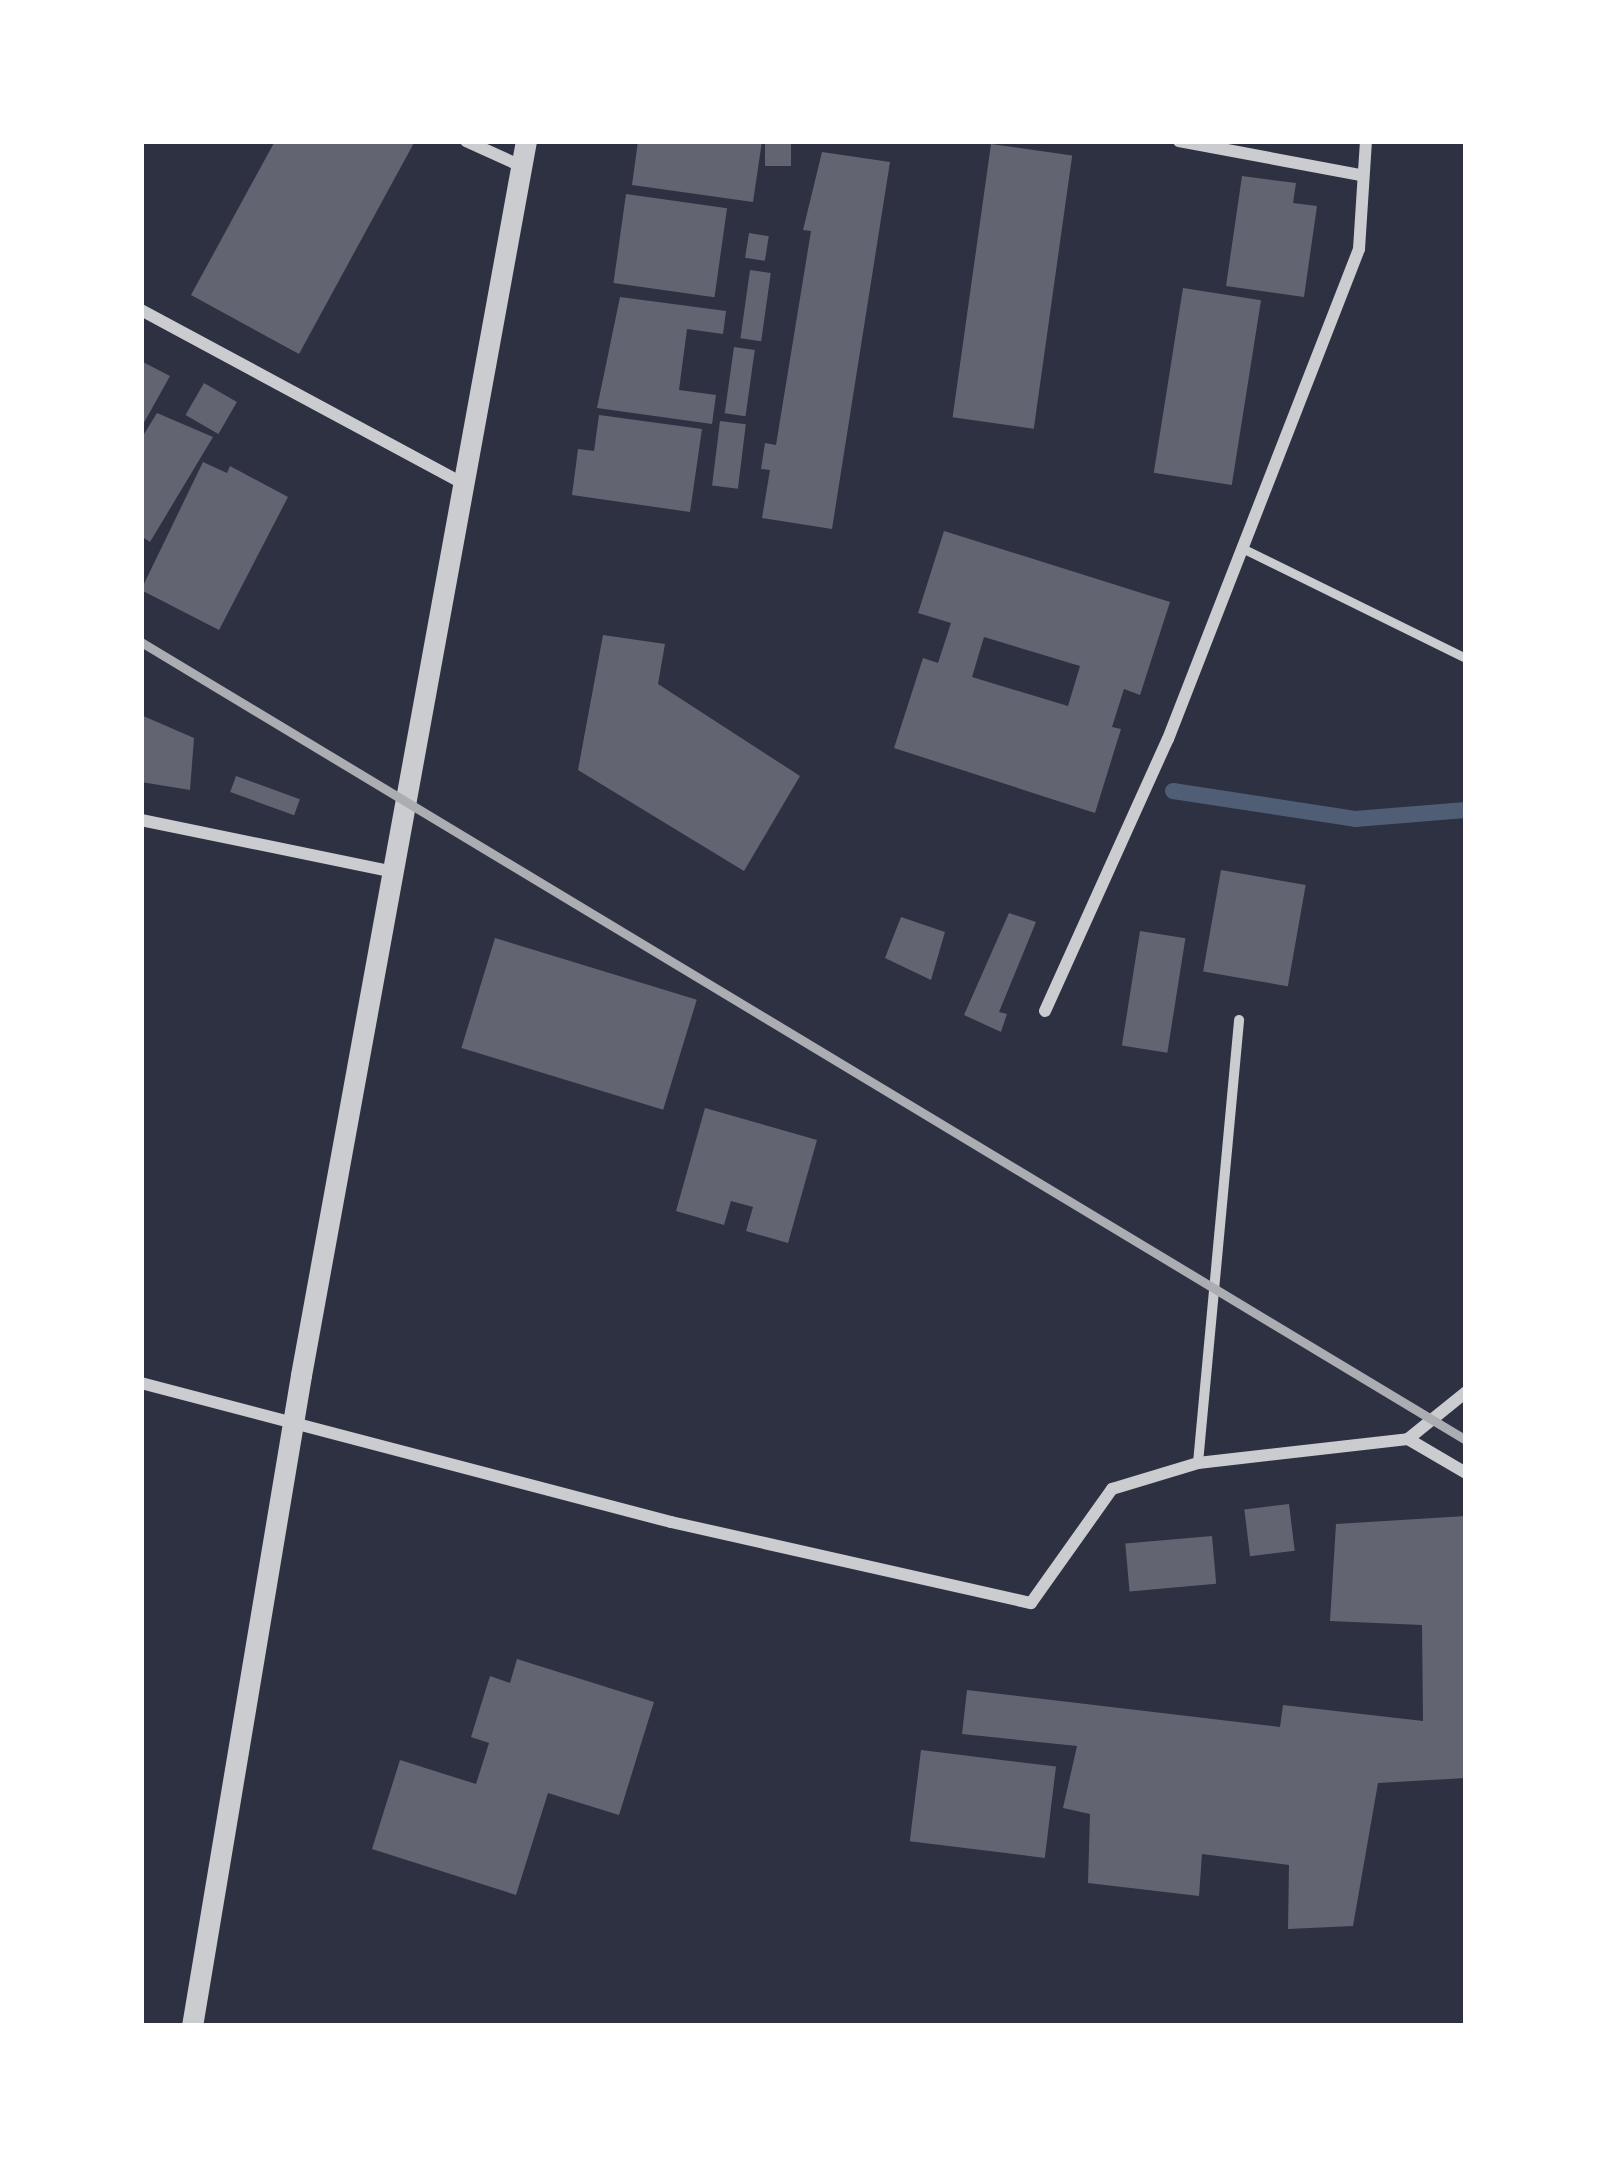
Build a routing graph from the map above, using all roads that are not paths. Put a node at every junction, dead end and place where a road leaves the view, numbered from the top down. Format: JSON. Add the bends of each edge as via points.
{"nodes":[{"id":1,"x":466,"y":141,"type":"edge"},
{"id":2,"x":526,"y":141,"type":"edge"},
{"id":3,"x":1179,"y":141,"type":"edge"},
{"id":4,"x":1366,"y":141,"type":"edge"},
{"id":5,"x":521,"y":166,"type":"junction"},
{"id":6,"x":1361,"y":175,"type":"junction"},
{"id":7,"x":141,"y":310,"type":"edge"},
{"id":8,"x":466,"y":485,"type":"junction"},
{"id":9,"x":1244,"y":549,"type":"junction"},
{"id":10,"x":1466,"y":658,"type":"edge"},
{"id":11,"x":141,"y":820,"type":"edge"},
{"id":12,"x":395,"y":872,"type":"junction"},
{"id":13,"x":1045,"y":1011,"type":"dead end"},
{"id":14,"x":1239,"y":1020,"type":"dead end"},
{"id":15,"x":141,"y":1383,"type":"edge"},
{"id":16,"x":1466,"y":1392,"type":"edge"},
{"id":17,"x":293,"y":1423,"type":"junction"},
{"id":18,"x":1408,"y":1439,"type":"junction"},
{"id":19,"x":1198,"y":1463,"type":"junction"},
{"id":20,"x":1466,"y":1473,"type":"edge"},
{"id":21,"x":192,"y":2026,"type":"edge"}],
"edges":[{"from":1,"to":5,"type":"street"},
{"from":2,"to":5,"type":"street"},
{"from":3,"to":6,"type":"street"},
{"from":4,"to":6,"type":"street"},
{"from":5,"to":8,"type":"street"},
{"from":6,"to":9,"type":"street","via":[[1359,249]]},
{"from":7,"to":8,"type":"street"},
{"from":8,"to":12,"type":"street"},
{"from":9,"to":10,"type":"lane"},
{"from":9,"to":13,"type":"street"},
{"from":11,"to":12,"type":"street"},
{"from":12,"to":17,"type":"street"},
{"from":14,"to":19,"type":"street"},
{"from":15,"to":17,"type":"street"},
{"from":16,"to":18,"type":"street"},
{"from":17,"to":19,"type":"street","via":[[671,1522],[1030,1603],[1112,1489]]},
{"from":17,"to":21,"type":"street"},
{"from":18,"to":19,"type":"street"},
{"from":18,"to":20,"type":"street"}]}
